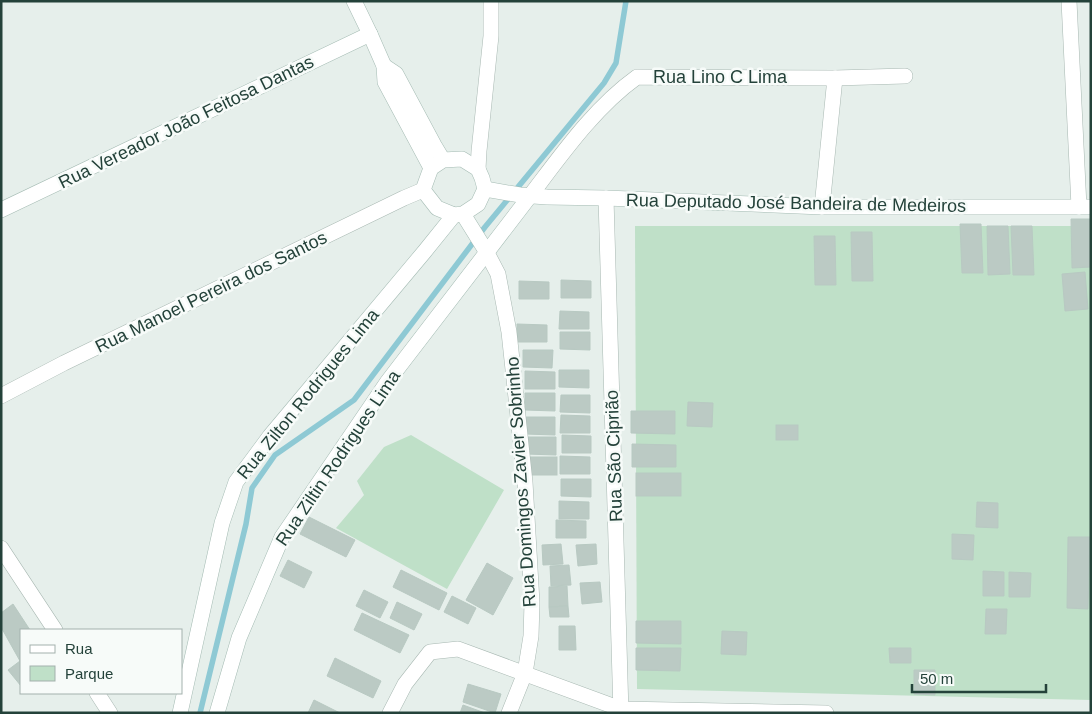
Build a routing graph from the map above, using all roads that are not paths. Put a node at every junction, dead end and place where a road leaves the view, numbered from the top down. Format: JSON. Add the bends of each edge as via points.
{"nodes":[{"id":1,"x":354,"y":1,"type":"edge"},
{"id":2,"x":491,"y":1,"type":"edge"},
{"id":3,"x":1069,"y":1,"type":"edge"},
{"id":4,"x":370,"y":34,"type":"junction"},
{"id":5,"x":905,"y":76,"type":"dead end"},
{"id":6,"x":836,"y":78,"type":"junction"},
{"id":7,"x":437,"y":164,"type":"junction"},
{"id":8,"x":478,"y":169,"type":"junction"},
{"id":9,"x":484,"y":189,"type":"junction"},
{"id":10,"x":423,"y":190,"type":"junction"},
{"id":11,"x":525,"y":196,"type":"junction"},
{"id":12,"x":606,"y":198,"type":"junction"},
{"id":13,"x":822,"y":207,"type":"junction"},
{"id":14,"x":1085,"y":207,"type":"edge"},
{"id":15,"x":1,"y":210,"type":"edge"},
{"id":16,"x":458,"y":214,"type":"junction"},
{"id":17,"x":480,"y":242,"type":"junction"},
{"id":18,"x":1,"y":396,"type":"edge"},
{"id":19,"x":1,"y":548,"type":"edge"},
{"id":20,"x":54,"y":629,"type":"edge"},
{"id":21,"x":525,"y":673,"type":"junction"},
{"id":22,"x":98,"y":694,"type":"edge"},
{"id":23,"x":621,"y":711,"type":"edge"},
{"id":24,"x":110,"y":713,"type":"edge"},
{"id":25,"x":180,"y":713,"type":"edge"},
{"id":26,"x":217,"y":713,"type":"edge"},
{"id":27,"x":390,"y":713,"type":"edge"},
{"id":28,"x":509,"y":713,"type":"edge"},
{"id":29,"x":826,"y":713,"type":"edge"}],
"edges":[{"from":1,"to":4,"type":"street"},
{"from":2,"to":8,"type":"street","via":[[491,36]]},
{"from":3,"to":14,"type":"street"},
{"from":4,"to":7,"type":"street","via":[[384,66],[385,82]]},
{"from":4,"to":15,"type":"street","name":"Rua Vereador João Feitosa Dantas"},
{"from":5,"to":6,"type":"street","name":"Rua Lino C Lima"},
{"from":6,"to":11,"type":"street","name":"Rua Lino C Lima","via":[[637,77],[620,89]]},
{"from":6,"to":13,"type":"street"},
{"from":7,"to":8,"type":"street","via":[[462,158]]},
{"from":7,"to":10,"type":"street"},
{"from":8,"to":9,"type":"street"},
{"from":9,"to":11,"type":"street","name":"Rua Deputado José Bandeira de Medeiros"},
{"from":9,"to":16,"type":"street","via":[[478,204]]},
{"from":10,"to":16,"type":"street","via":[[437,208]]},
{"from":10,"to":18,"type":"street","name":"Rua Manoel Pereira dos Santos"},
{"from":11,"to":12,"type":"street","name":"Rua Deputado José Bandeira de Medeiros"},
{"from":11,"to":17,"type":"street"},
{"from":12,"to":13,"type":"street","name":"Rua Deputado José Bandeira de Medeiros"},
{"from":12,"to":23,"type":"street","name":"Rua São Ciprião"},
{"from":13,"to":14,"type":"street","name":"Rua Deputado José Bandeira de Medeiros"},
{"from":16,"to":17,"type":"street","name":"Rua Domingos Zavier Sobrinho"},
{"from":16,"to":25,"type":"street","name":"Rua Zilton Rodrigues Lima","via":[[270,436],[236,482],[222,523]]},
{"from":17,"to":21,"type":"street","name":"Rua Domingos Zavier Sobrinho","via":[[498,274],[510,332],[532,603]]},
{"from":17,"to":26,"type":"street","name":"Rua Ziltin Rodrigues Lima","via":[[282,537],[239,638]]},
{"from":19,"to":20,"type":"street"},
{"from":21,"to":23,"type":"street"},
{"from":21,"to":27,"type":"street","via":[[458,649],[430,652],[405,684]]},
{"from":21,"to":28,"type":"street","name":"Rua Domingos Zavier Sobrinho"},
{"from":22,"to":24,"type":"street"},
{"from":23,"to":29,"type":"street"}]}
